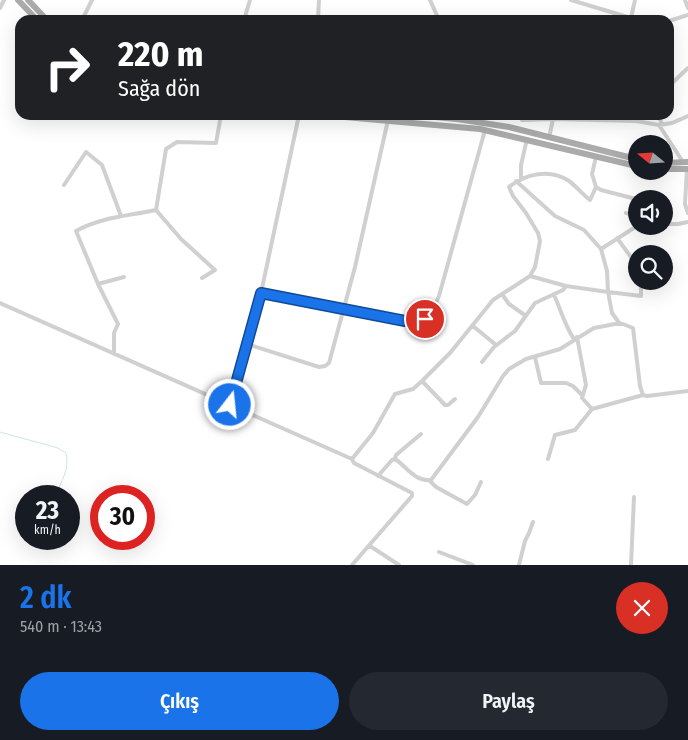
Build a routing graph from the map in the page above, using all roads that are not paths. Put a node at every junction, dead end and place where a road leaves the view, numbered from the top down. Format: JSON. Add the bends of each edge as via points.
{"nodes":[{"id":1,"x":10,"y":0,"type":"edge"},
{"id":2,"x":18,"y":0,"type":"edge"},
{"id":3,"x":28,"y":0,"type":"edge"},
{"id":4,"x":92,"y":0,"type":"edge"},
{"id":5,"x":250,"y":0,"type":"edge"},
{"id":6,"x":319,"y":0,"type":"edge"},
{"id":7,"x":430,"y":0,"type":"edge"},
{"id":8,"x":572,"y":0,"type":"edge"},
{"id":9,"x":591,"y":0,"type":"edge"},
{"id":10,"x":635,"y":0,"type":"edge"},
{"id":11,"x":685,"y":0,"type":"edge"},
{"id":12,"x":3,"y":1,"type":"edge"},
{"id":13,"x":590,"y":6,"type":"junction"},
{"id":14,"x":0,"y":8,"type":"edge"},
{"id":15,"x":688,"y":8,"type":"edge"},
{"id":16,"x":32,"y":15,"type":"edge"},
{"id":17,"x":42,"y":15,"type":"edge"},
{"id":18,"x":84,"y":15,"type":"edge"},
{"id":19,"x":246,"y":15,"type":"edge"},
{"id":20,"x":318,"y":15,"type":"edge"},
{"id":21,"x":437,"y":15,"type":"edge"},
{"id":22,"x":618,"y":15,"type":"edge"},
{"id":23,"x":632,"y":15,"type":"edge"},
{"id":24,"x":688,"y":16,"type":"edge"},
{"id":25,"x":674,"y":20,"type":"edge"},
{"id":26,"x":688,"y":68,"type":"edge"},
{"id":27,"x":674,"y":81,"type":"edge"},
{"id":28,"x":688,"y":116,"type":"edge"},
{"id":29,"x":220,"y":120,"type":"edge"},
{"id":30,"x":298,"y":120,"type":"edge"},
{"id":31,"x":388,"y":120,"type":"joint"},
{"id":32,"x":488,"y":120,"type":"edge"},
{"id":33,"x":553,"y":120,"type":"edge"},
{"id":34,"x":594,"y":120,"type":"edge"},
{"id":35,"x":659,"y":120,"type":"edge"},
{"id":36,"x":660,"y":125,"type":"junction"},
{"id":37,"x":486,"y":130,"type":"junction"},
{"id":38,"x":549,"y":138,"type":"junction"},
{"id":39,"x":527,"y":139,"type":"junction"},
{"id":40,"x":596,"y":157,"type":"junction"},
{"id":41,"x":628,"y":158,"type":"edge"},
{"id":42,"x":628,"y":164,"type":"edge"},
{"id":43,"x":673,"y":164,"type":"edge"},
{"id":44,"x":686,"y":166,"type":"edge"},
{"id":45,"x":673,"y":168,"type":"edge"},
{"id":46,"x":519,"y":180,"type":"junction"},
{"id":47,"x":64,"y":185,"type":"dead end"},
{"id":48,"x":596,"y":187,"type":"junction"},
{"id":49,"x":628,"y":197,"type":"edge"},
{"id":50,"x":156,"y":210,"type":"junction"},
{"id":51,"x":688,"y":213,"type":"edge"},
{"id":52,"x":121,"y":216,"type":"junction"},
{"id":53,"x":688,"y":222,"type":"edge"},
{"id":54,"x":673,"y":225,"type":"edge"},
{"id":55,"x":628,"y":231,"type":"edge"},
{"id":56,"x":617,"y":238,"type":"junction"},
{"id":57,"x":600,"y":249,"type":"junction"},
{"id":58,"x":628,"y":253,"type":"edge"},
{"id":59,"x":530,"y":276,"type":"junction"},
{"id":60,"x":124,"y":277,"type":"dead end"},
{"id":61,"x":202,"y":278,"type":"dead end"},
{"id":62,"x":98,"y":284,"type":"junction"},
{"id":63,"x":566,"y":286,"type":"junction"},
{"id":64,"x":641,"y":290,"type":"edge"},
{"id":65,"x":608,"y":292,"type":"junction"},
{"id":66,"x":261,"y":293,"type":"junction"},
{"id":67,"x":502,"y":294,"type":"junction"},
{"id":68,"x":554,"y":295,"type":"junction"},
{"id":69,"x":0,"y":303,"type":"edge"},
{"id":70,"x":344,"y":310,"type":"junction"},
{"id":71,"x":526,"y":316,"type":"junction"},
{"id":72,"x":620,"y":324,"type":"junction"},
{"id":73,"x":473,"y":326,"type":"junction"},
{"id":74,"x":576,"y":338,"type":"junction"},
{"id":75,"x":247,"y":344,"type":"junction"},
{"id":76,"x":496,"y":345,"type":"junction"},
{"id":77,"x":114,"y":354,"type":"junction"},
{"id":78,"x":535,"y":357,"type":"junction"},
{"id":79,"x":482,"y":362,"type":"dead end"},
{"id":80,"x":422,"y":381,"type":"junction"},
{"id":81,"x":688,"y":391,"type":"edge"},
{"id":82,"x":582,"y":395,"type":"junction"},
{"id":83,"x":644,"y":395,"type":"junction"},
{"id":84,"x":456,"y":399,"type":"dead end"},
{"id":85,"x":230,"y":405,"type":"junction"},
{"id":86,"x":592,"y":409,"type":"junction"},
{"id":87,"x":421,"y":434,"type":"dead end"},
{"id":88,"x":352,"y":458,"type":"junction"},
{"id":89,"x":395,"y":459,"type":"junction"},
{"id":90,"x":548,"y":459,"type":"dead end"},
{"id":91,"x":378,"y":476,"type":"junction"},
{"id":92,"x":429,"y":480,"type":"junction"},
{"id":93,"x":481,"y":482,"type":"dead end"},
{"id":94,"x":634,"y":497,"type":"dead end"},
{"id":95,"x":532,"y":522,"type":"dead end"},
{"id":96,"x":370,"y":546,"type":"junction"},
{"id":97,"x":439,"y":552,"type":"dead end"},
{"id":98,"x":352,"y":565,"type":"edge"},
{"id":99,"x":399,"y":565,"type":"edge"},
{"id":100,"x":473,"y":565,"type":"edge"},
{"id":101,"x":519,"y":565,"type":"edge"},
{"id":102,"x":632,"y":565,"type":"edge"}],
"edges":[{"from":1,"to":12,"type":"street"},
{"from":2,"to":16,"type":"main road"},
{"from":3,"to":17,"type":"main road"},
{"from":4,"to":18,"type":"street"},
{"from":5,"to":19,"type":"street"},
{"from":6,"to":20,"type":"street"},
{"from":7,"to":21,"type":"street"},
{"from":8,"to":13,"type":"street"},
{"from":9,"to":13,"type":"street"},
{"from":10,"to":23,"type":"street"},
{"from":11,"to":15,"type":"street"},
{"from":12,"to":14,"type":"street"},
{"from":13,"to":22,"type":"street"},
{"from":24,"to":25,"type":"street"},
{"from":26,"to":27,"type":"street"},
{"from":28,"to":36,"type":"street"},
{"from":29,"to":50,"type":"street","via":[[216,143],[177,142],[166,149]]},
{"from":30,"to":66,"type":"street"},
{"from":31,"to":37,"type":"main road"},
{"from":31,"to":70,"type":"street"},
{"from":32,"to":38,"type":"main road"},
{"from":33,"to":38,"type":"street"},
{"from":34,"to":36,"type":"street"},
{"from":35,"to":36,"type":"street"},
{"from":36,"to":44,"type":"street"},
{"from":37,"to":39,"type":"main road"},
{"from":37,"to":70,"type":"street","via":[[439,296],[429,314],[425,319],[405,321]]},
{"from":38,"to":41,"type":"main road"},
{"from":39,"to":40,"type":"main road"},
{"from":39,"to":46,"type":"street"},
{"from":40,"to":42,"type":"main road"},
{"from":40,"to":48,"type":"street","via":[[592,174]]},
{"from":43,"to":44,"type":"main road"},
{"from":44,"to":45,"type":"main road"},
{"from":44,"to":51,"type":"street","via":[[685,204]]},
{"from":46,"to":48,"type":"street","via":[[532,174],[555,175],[571,182],[590,200]]},
{"from":46,"to":57,"type":"street","via":[[555,216],[584,230]]},
{"from":46,"to":59,"type":"street","via":[[509,187],[540,241]]},
{"from":47,"to":52,"type":"street","via":[[86,152],[102,165]]},
{"from":48,"to":49,"type":"street"},
{"from":50,"to":52,"type":"street"},
{"from":50,"to":61,"type":"street","via":[[181,239],[215,270]]},
{"from":52,"to":62,"type":"street","via":[[90,223],[76,231]]},
{"from":53,"to":54,"type":"street"},
{"from":55,"to":56,"type":"street"},
{"from":56,"to":57,"type":"street"},
{"from":56,"to":58,"type":"street"},
{"from":57,"to":65,"type":"street","via":[[607,271]]},
{"from":59,"to":63,"type":"street"},
{"from":59,"to":67,"type":"street"},
{"from":60,"to":62,"type":"street"},
{"from":62,"to":77,"type":"street","via":[[118,324],[114,333]]},
{"from":63,"to":65,"type":"street"},
{"from":63,"to":68,"type":"street"},
{"from":64,"to":65,"type":"street","via":[[641,296]]},
{"from":65,"to":72,"type":"street","via":[[612,313]]},
{"from":66,"to":70,"type":"street"},
{"from":66,"to":75,"type":"street"},
{"from":67,"to":71,"type":"street"},
{"from":67,"to":73,"type":"street","via":[[493,300]]},
{"from":68,"to":71,"type":"street","via":[[535,303]]},
{"from":68,"to":74,"type":"street","via":[[568,330]]},
{"from":69,"to":77,"type":"street"},
{"from":70,"to":75,"type":"street","via":[[329,362],[325,366],[319,367]]},
{"from":71,"to":76,"type":"street","via":[[512,335]]},
{"from":72,"to":74,"type":"street","via":[[598,326]]},
{"from":72,"to":83,"type":"street","via":[[634,330],[634,347]]},
{"from":73,"to":76,"type":"street"},
{"from":73,"to":80,"type":"street"},
{"from":74,"to":78,"type":"street","via":[[556,351]]},
{"from":74,"to":82,"type":"street","via":[[586,385]]},
{"from":75,"to":85,"type":"street"},
{"from":76,"to":79,"type":"street"},
{"from":77,"to":85,"type":"street"},
{"from":78,"to":82,"type":"street","via":[[541,383],[566,383]]},
{"from":78,"to":92,"type":"street","via":[[517,363],[506,372],[478,418]]},
{"from":80,"to":84,"type":"street","via":[[445,405]]},
{"from":80,"to":88,"type":"street","via":[[413,389],[395,394],[373,433]]},
{"from":81,"to":83,"type":"street"},
{"from":82,"to":86,"type":"street"},
{"from":83,"to":86,"type":"street"},
{"from":85,"to":88,"type":"street"},
{"from":86,"to":90,"type":"street","via":[[576,430],[555,435]]},
{"from":87,"to":89,"type":"street"},
{"from":88,"to":91,"type":"street","via":[[354,463]]},
{"from":89,"to":91,"type":"street"},
{"from":89,"to":92,"type":"street","via":[[413,475]]},
{"from":91,"to":96,"type":"street","via":[[409,491],[412,496]]},
{"from":92,"to":93,"type":"street","via":[[467,504]]},
{"from":94,"to":102,"type":"street"},
{"from":95,"to":101,"type":"street"},
{"from":96,"to":98,"type":"street"},
{"from":96,"to":99,"type":"street"},
{"from":97,"to":100,"type":"street"}]}
